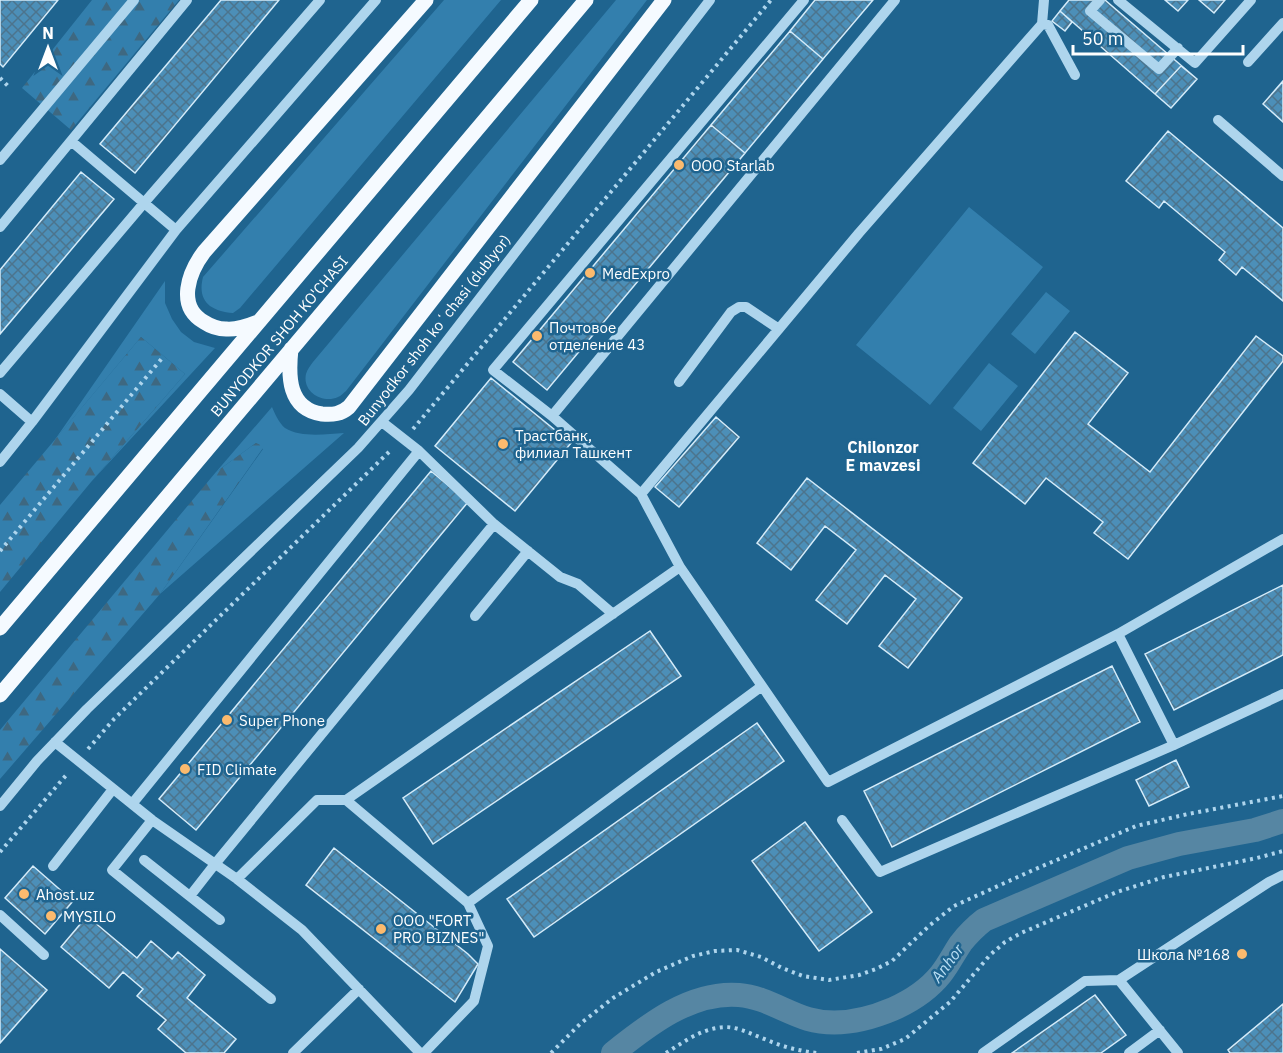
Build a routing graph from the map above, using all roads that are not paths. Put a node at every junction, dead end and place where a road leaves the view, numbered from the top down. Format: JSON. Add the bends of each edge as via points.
{"nodes":[{"id":1,"x":134,"y":0,"type":"edge"},
{"id":2,"x":187,"y":0,"type":"edge"},
{"id":3,"x":320,"y":0,"type":"edge"},
{"id":4,"x":376,"y":0,"type":"edge"},
{"id":5,"x":426,"y":0,"type":"edge"},
{"id":6,"x":531,"y":0,"type":"edge"},
{"id":7,"x":586,"y":0,"type":"edge"},
{"id":8,"x":664,"y":0,"type":"edge"},
{"id":9,"x":710,"y":0,"type":"edge"},
{"id":10,"x":804,"y":0,"type":"edge"},
{"id":11,"x":895,"y":0,"type":"edge"},
{"id":12,"x":1044,"y":0,"type":"edge"},
{"id":13,"x":1100,"y":0,"type":"edge"},
{"id":14,"x":1118,"y":0,"type":"edge"},
{"id":15,"x":1251,"y":0,"type":"edge"},
{"id":16,"x":1283,"y":23,"type":"edge"},
{"id":17,"x":1042,"y":24,"type":"junction"},
{"id":18,"x":1178,"y":48,"type":"junction"},
{"id":19,"x":1248,"y":62,"type":"dead end"},
{"id":20,"x":1076,"y":75,"type":"dead end"},
{"id":21,"x":1218,"y":120,"type":"dead end"},
{"id":22,"x":71,"y":141,"type":"junction"},
{"id":23,"x":0,"y":159,"type":"edge"},
{"id":24,"x":1283,"y":176,"type":"edge"},
{"id":25,"x":144,"y":202,"type":"junction"},
{"id":26,"x":0,"y":227,"type":"edge"},
{"id":27,"x":176,"y":230,"type":"junction"},
{"id":28,"x":258,"y":322,"type":"junction"},
{"id":29,"x":779,"y":329,"type":"junction"},
{"id":30,"x":291,"y":349,"type":"junction"},
{"id":31,"x":0,"y":373,"type":"edge"},
{"id":32,"x":679,"y":382,"type":"dead end"},
{"id":33,"x":0,"y":394,"type":"edge"},
{"id":34,"x":552,"y":416,"type":"junction"},
{"id":35,"x":32,"y":422,"type":"junction"},
{"id":36,"x":382,"y":422,"type":"junction"},
{"id":37,"x":418,"y":452,"type":"junction"},
{"id":38,"x":0,"y":462,"type":"edge"},
{"id":39,"x":641,"y":494,"type":"junction"},
{"id":40,"x":494,"y":524,"type":"junction"},
{"id":41,"x":1283,"y":539,"type":"edge"},
{"id":42,"x":528,"y":551,"type":"junction"},
{"id":43,"x":680,"y":567,"type":"junction"},
{"id":44,"x":613,"y":614,"type":"junction"},
{"id":45,"x":475,"y":616,"type":"dead end"},
{"id":46,"x":0,"y":628,"type":"edge"},
{"id":47,"x":1118,"y":634,"type":"junction"},
{"id":48,"x":762,"y":686,"type":"junction"},
{"id":49,"x":1283,"y":694,"type":"edge"},
{"id":50,"x":0,"y":695,"type":"edge"},
{"id":51,"x":55,"y":742,"type":"junction"},
{"id":52,"x":1174,"y":745,"type":"junction"},
{"id":53,"x":113,"y":789,"type":"junction"},
{"id":54,"x":346,"y":800,"type":"junction"},
{"id":55,"x":132,"y":804,"type":"junction"},
{"id":56,"x":0,"y":806,"type":"edge"},
{"id":57,"x":153,"y":820,"type":"junction"},
{"id":58,"x":842,"y":820,"type":"dead end"},
{"id":59,"x":144,"y":860,"type":"dead end"},
{"id":60,"x":214,"y":864,"type":"junction"},
{"id":61,"x":54,"y":866,"type":"dead end"},
{"id":62,"x":1283,"y":875,"type":"edge"},
{"id":63,"x":237,"y":879,"type":"junction"},
{"id":64,"x":190,"y":896,"type":"junction"},
{"id":65,"x":468,"y":903,"type":"junction"},
{"id":66,"x":0,"y":915,"type":"edge"},
{"id":67,"x":220,"y":920,"type":"dead end"},
{"id":68,"x":44,"y":955,"type":"dead end"},
{"id":69,"x":1119,"y":980,"type":"junction"},
{"id":70,"x":359,"y":989,"type":"junction"},
{"id":71,"x":271,"y":999,"type":"dead end"},
{"id":72,"x":1160,"y":1030,"type":"junction"},
{"id":73,"x":293,"y":1053,"type":"edge"},
{"id":74,"x":420,"y":1053,"type":"edge"},
{"id":75,"x":424,"y":1053,"type":"edge"},
{"id":76,"x":983,"y":1053,"type":"edge"},
{"id":77,"x":1128,"y":1053,"type":"edge"},
{"id":78,"x":1178,"y":1053,"type":"edge"}],
"edges":[{"from":1,"to":23,"type":"street"},
{"from":2,"to":22,"type":"street"},
{"from":3,"to":25,"type":"street"},
{"from":4,"to":27,"type":"street"},
{"from":5,"to":28,"type":"main road","via":[[192,270],[189,307],[197,318],[226,329]]},
{"from":6,"to":28,"type":"main road","name":"BUNYODKOR SHOH KO'CHASI"},
{"from":7,"to":30,"type":"main road","name":"BUNYODKOR SHOH KO'CHASI"},
{"from":8,"to":30,"type":"main road","via":[[349,407],[331,414],[317,413],[304,406],[294,394],[290,379]]},
{"from":9,"to":36,"type":"street","name":"Bunyodkor shoh koʻchasi (dublyor)"},
{"from":10,"to":34,"type":"street","via":[[493,370]]},
{"from":11,"to":34,"type":"street"},
{"from":12,"to":17,"type":"street"},
{"from":13,"to":18,"type":"street","via":[[1090,11],[1159,69]]},
{"from":14,"to":18,"type":"street"},
{"from":15,"to":18,"type":"street","via":[[1196,63]]},
{"from":16,"to":19,"type":"street"},
{"from":17,"to":20,"type":"street","via":[[1048,25]]},
{"from":17,"to":29,"type":"street"},
{"from":21,"to":24,"type":"street"},
{"from":22,"to":25,"type":"street"},
{"from":22,"to":26,"type":"street"},
{"from":25,"to":27,"type":"street"},
{"from":25,"to":31,"type":"street"},
{"from":27,"to":35,"type":"street"},
{"from":28,"to":46,"type":"main road","name":"BUNYODKOR SHOH KO'CHASI"},
{"from":29,"to":32,"type":"street","via":[[746,307],[739,307],[731,312]]},
{"from":29,"to":39,"type":"street"},
{"from":30,"to":50,"type":"main road","name":"BUNYODKOR SHOH KO'CHASI"},
{"from":33,"to":35,"type":"street"},
{"from":34,"to":39,"type":"street"},
{"from":35,"to":38,"type":"street"},
{"from":36,"to":37,"type":"street"},
{"from":36,"to":51,"type":"street","name":"Bunyodkor shoh koʻchasi (dublyor)"},
{"from":37,"to":40,"type":"street"},
{"from":37,"to":55,"type":"street"},
{"from":39,"to":43,"type":"street"},
{"from":40,"to":42,"type":"street"},
{"from":40,"to":60,"type":"street"},
{"from":41,"to":47,"type":"street"},
{"from":42,"to":44,"type":"street","via":[[560,577],[578,584]]},
{"from":42,"to":45,"type":"street"},
{"from":43,"to":44,"type":"street"},
{"from":43,"to":48,"type":"street"},
{"from":44,"to":54,"type":"street"},
{"from":47,"to":48,"type":"street","via":[[828,782]]},
{"from":47,"to":52,"type":"street"},
{"from":48,"to":65,"type":"street"},
{"from":49,"to":52,"type":"street"},
{"from":51,"to":53,"type":"street"},
{"from":51,"to":56,"type":"street","name":"Bunyodkor shoh koʻchasi (dublyor)"},
{"from":52,"to":58,"type":"street","via":[[880,872]]},
{"from":53,"to":55,"type":"street"},
{"from":53,"to":61,"type":"street"},
{"from":54,"to":63,"type":"street","via":[[317,800]]},
{"from":54,"to":65,"type":"street"},
{"from":55,"to":57,"type":"street"},
{"from":57,"to":60,"type":"street"},
{"from":57,"to":71,"type":"street","via":[[112,870]]},
{"from":59,"to":64,"type":"street"},
{"from":60,"to":63,"type":"street"},
{"from":60,"to":64,"type":"street"},
{"from":62,"to":69,"type":"street"},
{"from":63,"to":70,"type":"street","via":[[302,930]]},
{"from":64,"to":67,"type":"street"},
{"from":65,"to":75,"type":"street","via":[[488,946],[474,1001]]},
{"from":66,"to":68,"type":"street"},
{"from":69,"to":72,"type":"street"},
{"from":69,"to":76,"type":"street","via":[[1085,981]]},
{"from":70,"to":73,"type":"street"},
{"from":70,"to":74,"type":"street"},
{"from":72,"to":77,"type":"street"},
{"from":72,"to":78,"type":"street"}]}
